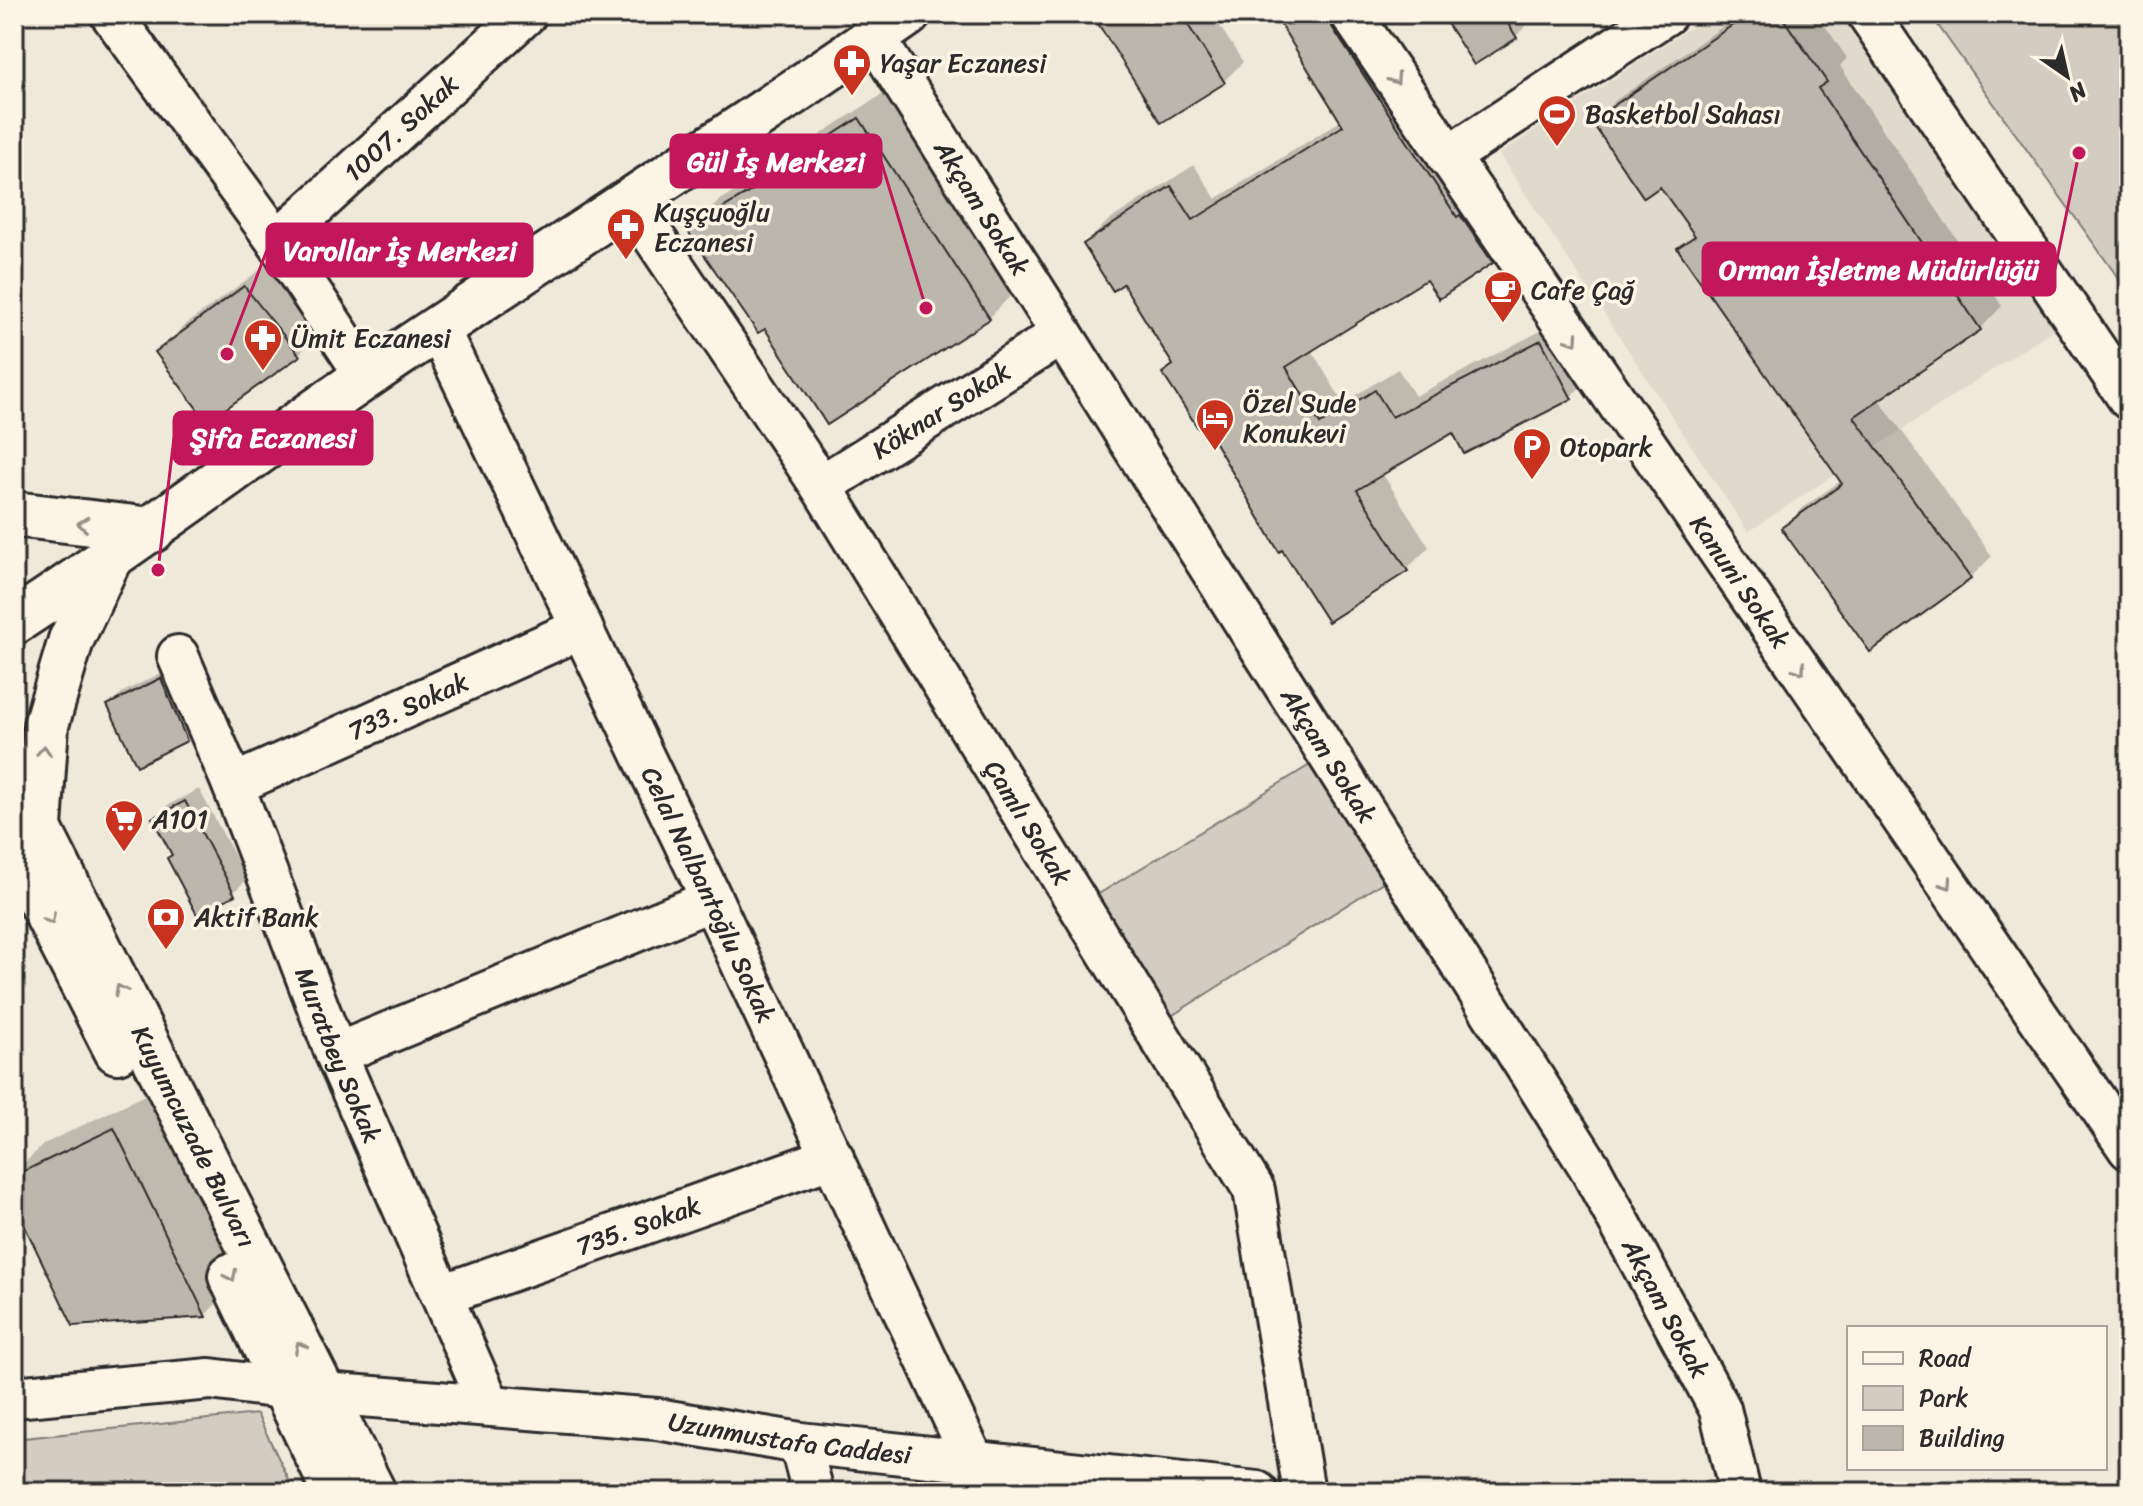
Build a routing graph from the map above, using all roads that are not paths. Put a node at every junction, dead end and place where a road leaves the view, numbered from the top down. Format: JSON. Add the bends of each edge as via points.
{"nodes":[{"id":1,"x":111,"y":14,"type":"edge"},
{"id":2,"x":526,"y":14,"type":"edge"},
{"id":3,"x":1351,"y":14,"type":"edge"},
{"id":4,"x":1666,"y":14,"type":"edge"},
{"id":5,"x":1868,"y":14,"type":"edge"},
{"id":6,"x":899,"y":20,"type":"edge"},
{"id":7,"x":1448,"y":157,"type":"junction"},
{"id":8,"x":631,"y":203,"type":"junction"},
{"id":9,"x":277,"y":241,"type":"junction"},
{"id":10,"x":438,"y":328,"type":"junction"},
{"id":11,"x":1062,"y":334,"type":"junction"},
{"id":12,"x":366,"y":376,"type":"junction"},
{"id":13,"x":2129,"y":399,"type":"edge"},
{"id":14,"x":821,"y":486,"type":"junction"},
{"id":15,"x":14,"y":514,"type":"edge"},
{"id":16,"x":152,"y":530,"type":"junction"},
{"id":17,"x":108,"y":561,"type":"junction"},
{"id":18,"x":14,"y":622,"type":"edge"},
{"id":19,"x":582,"y":628,"type":"junction"},
{"id":20,"x":178,"y":656,"type":"dead end"},
{"id":21,"x":14,"y":779,"type":"edge"},
{"id":22,"x":233,"y":785,"type":"junction"},
{"id":23,"x":26,"y":839,"type":"edge"},
{"id":24,"x":712,"y":900,"type":"junction"},
{"id":25,"x":336,"y":1054,"type":"junction"},
{"id":26,"x":2129,"y":1149,"type":"edge"},
{"id":27,"x":833,"y":1157,"type":"junction"},
{"id":28,"x":442,"y":1295,"type":"junction"},
{"id":29,"x":304,"y":1390,"type":"junction"},
{"id":30,"x":14,"y":1397,"type":"edge"},
{"id":31,"x":489,"y":1404,"type":"junction"},
{"id":32,"x":800,"y":1443,"type":"junction"},
{"id":33,"x":974,"y":1462,"type":"junction"},
{"id":34,"x":335,"y":1492,"type":"edge"},
{"id":35,"x":373,"y":1492,"type":"edge"},
{"id":36,"x":813,"y":1492,"type":"edge"},
{"id":37,"x":1257,"y":1492,"type":"edge"},
{"id":38,"x":1304,"y":1492,"type":"edge"},
{"id":39,"x":1740,"y":1492,"type":"edge"}],
"edges":[{"from":1,"to":9,"type":"street"},
{"from":2,"to":9,"type":"street","name":"1007. Sokak"},
{"from":3,"to":7,"type":"street","name":"Kanuni Sokak","one_way":true},
{"from":4,"to":7,"type":"street"},
{"from":5,"to":13,"type":"street"},
{"from":6,"to":8,"type":"main road"},
{"from":6,"to":11,"type":"street","name":"Akçam Sokak"},
{"from":7,"to":26,"type":"street","name":"Kanuni Sokak","one_way":true},
{"from":8,"to":10,"type":"main road"},
{"from":8,"to":14,"type":"street","name":"Çamlı Sokak"},
{"from":9,"to":12,"type":"street"},
{"from":10,"to":12,"type":"main road"},
{"from":10,"to":19,"type":"street","name":"Celal Nalbantoğlu Sokak"},
{"from":11,"to":14,"type":"street","name":"Köknar Sokak"},
{"from":11,"to":39,"type":"street","name":"Akçam Sokak","via":[[1589,1166],[1720,1409]]},
{"from":12,"to":16,"type":"main road"},
{"from":14,"to":38,"type":"street","name":"Çamlı Sokak","via":[[1254,1190]]},
{"from":16,"to":15,"type":"main road","one_way":true},
{"from":16,"to":17,"type":"main road"},
{"from":17,"to":18,"type":"main road"},
{"from":23,"to":17,"type":"main road","one_way":true,"via":[[46,725],[71,640]]},
{"from":19,"to":22,"type":"street","name":"733. Sokak"},
{"from":19,"to":24,"type":"street","name":"Celal Nalbantoğlu Sokak"},
{"from":20,"to":22,"type":"street","name":"Muratbey Sokak"},
{"from":21,"to":23,"type":"main road","name":"Kuyumcuzade Bulvarı"},
{"from":22,"to":25,"type":"street","name":"Muratbey Sokak"},
{"from":23,"to":29,"type":"main road","name":"Kuyumcuzade Bulvarı"},
{"from":24,"to":25,"type":"street"},
{"from":24,"to":27,"type":"street","name":"Celal Nalbantoğlu Sokak"},
{"from":25,"to":28,"type":"street","name":"Muratbey Sokak"},
{"from":27,"to":28,"type":"street","name":"735. Sokak"},
{"from":27,"to":33,"type":"street","name":"Celal Nalbantoğlu Sokak"},
{"from":28,"to":31,"type":"street","name":"Muratbey Sokak"},
{"from":29,"to":30,"type":"street","name":"Uzunmustafa Caddesi","via":[[210,1379]]},
{"from":29,"to":31,"type":"street","name":"Uzunmustafa Caddesi"},
{"from":29,"to":34,"type":"main road","name":"Kuyumcuzade Bulvarı"},
{"from":29,"to":35,"type":"main road","name":"Kuyumcuzade Bulvarı"},
{"from":31,"to":32,"type":"street","name":"Uzunmustafa Caddesi","via":[[657,1419]]},
{"from":32,"to":33,"type":"street","name":"Uzunmustafa Caddesi"},
{"from":32,"to":36,"type":"street"},
{"from":33,"to":37,"type":"street","name":"Uzunmustafa Caddesi"}]}
